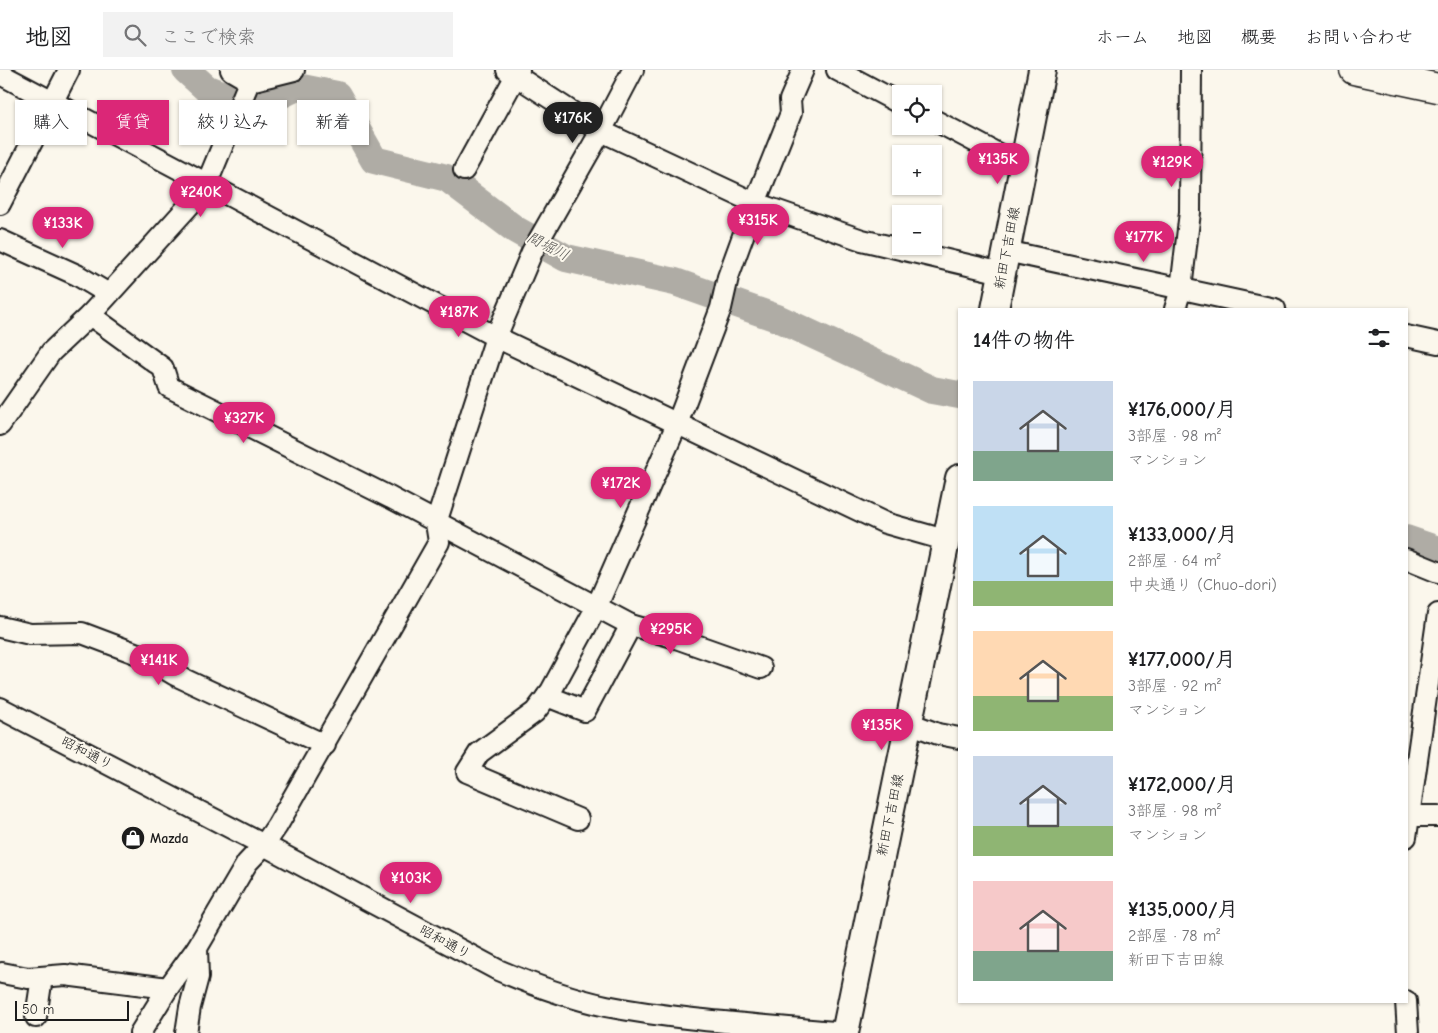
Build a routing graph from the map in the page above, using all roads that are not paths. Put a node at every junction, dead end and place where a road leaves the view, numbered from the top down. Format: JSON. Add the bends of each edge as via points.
{"nodes":[{"id":1,"x":69,"y":70,"type":"edge"},
{"id":2,"x":231,"y":70,"type":"edge"},
{"id":3,"x":294,"y":70,"type":"edge"},
{"id":4,"x":632,"y":70,"type":"edge"},
{"id":5,"x":804,"y":70,"type":"edge"},
{"id":6,"x":837,"y":70,"type":"edge"},
{"id":7,"x":1042,"y":70,"type":"edge"},
{"id":8,"x":1190,"y":70,"type":"edge"},
{"id":9,"x":1354,"y":70,"type":"edge"},
{"id":10,"x":514,"y":72,"type":"edge"},
{"id":11,"x":0,"y":74,"type":"edge"},
{"id":12,"x":1438,"y":88,"type":"edge"},
{"id":13,"x":246,"y":89,"type":"edge"},
{"id":14,"x":892,"y":99,"type":"edge"},
{"id":15,"x":48,"y":100,"type":"edge"},
{"id":16,"x":53,"y":100,"type":"edge"},
{"id":17,"x":87,"y":120,"type":"edge"},
{"id":18,"x":942,"y":124,"type":"edge"},
{"id":19,"x":601,"y":131,"type":"junction"},
{"id":20,"x":30,"y":145,"type":"edge"},
{"id":21,"x":1023,"y":167,"type":"junction"},
{"id":22,"x":464,"y":170,"type":"dead end"},
{"id":23,"x":206,"y":183,"type":"junction"},
{"id":24,"x":755,"y":203,"type":"junction"},
{"id":25,"x":0,"y":204,"type":"edge"},
{"id":26,"x":0,"y":240,"type":"edge"},
{"id":27,"x":1004,"y":262,"type":"junction"},
{"id":28,"x":1181,"y":289,"type":"junction"},
{"id":29,"x":108,"y":293,"type":"junction"},
{"id":30,"x":995,"y":308,"type":"edge"},
{"id":31,"x":1175,"y":308,"type":"edge"},
{"id":32,"x":1271,"y":308,"type":"edge"},
{"id":33,"x":90,"y":315,"type":"junction"},
{"id":34,"x":1408,"y":336,"type":"edge"},
{"id":35,"x":496,"y":337,"type":"junction"},
{"id":36,"x":1438,"y":343,"type":"edge"},
{"id":37,"x":677,"y":424,"type":"junction"},
{"id":38,"x":0,"y":425,"type":"edge"},
{"id":39,"x":958,"y":482,"type":"edge"},
{"id":40,"x":436,"y":523,"type":"junction"},
{"id":41,"x":945,"y":540,"type":"junction"},
{"id":42,"x":1408,"y":560,"type":"edge"},
{"id":43,"x":1438,"y":572,"type":"edge"},
{"id":44,"x":596,"y":608,"type":"junction"},
{"id":45,"x":1438,"y":614,"type":"edge"},
{"id":46,"x":631,"y":625,"type":"junction"},
{"id":47,"x":0,"y":627,"type":"edge"},
{"id":48,"x":761,"y":668,"type":"dead end"},
{"id":49,"x":546,"y":696,"type":"junction"},
{"id":50,"x":0,"y":708,"type":"edge"},
{"id":51,"x":909,"y":723,"type":"junction"},
{"id":52,"x":1430,"y":731,"type":"edge"},
{"id":53,"x":958,"y":738,"type":"edge"},
{"id":54,"x":325,"y":745,"type":"junction"},
{"id":55,"x":1409,"y":816,"type":"junction"},
{"id":56,"x":1438,"y":816,"type":"edge"},
{"id":57,"x":578,"y":819,"type":"dead end"},
{"id":58,"x":1408,"y":823,"type":"edge"},
{"id":59,"x":264,"y":845,"type":"junction"},
{"id":60,"x":197,"y":948,"type":"junction"},
{"id":61,"x":2,"y":973,"type":"dead end"},
{"id":62,"x":42,"y":977,"type":"junction"},
{"id":63,"x":168,"y":988,"type":"junction"},
{"id":64,"x":1406,"y":1003,"type":"edge"},
{"id":65,"x":36,"y":1017,"type":"dead end"},
{"id":66,"x":140,"y":1033,"type":"edge"},
{"id":67,"x":186,"y":1033,"type":"edge"},
{"id":68,"x":845,"y":1033,"type":"edge"},
{"id":69,"x":1408,"y":1033,"type":"edge"}],
"edges":[{"from":1,"to":16,"type":"street"},
{"from":2,"to":13,"type":"street"},
{"from":3,"to":13,"type":"street"},
{"from":4,"to":19,"type":"street"},
{"from":5,"to":24,"type":"street","via":[[790,100],[792,113]]},
{"from":6,"to":14,"type":"street"},
{"from":7,"to":21,"type":"main road","name":"新田下吉田線"},
{"from":8,"to":28,"type":"street","via":[[1190,212]]},
{"from":9,"to":12,"type":"highway"},
{"from":10,"to":19,"type":"street"},
{"from":10,"to":22,"type":"street"},
{"from":11,"to":15,"type":"street"},
{"from":13,"to":23,"type":"street"},
{"from":17,"to":23,"type":"street"},
{"from":18,"to":21,"type":"street"},
{"from":19,"to":24,"type":"street"},
{"from":19,"to":35,"type":"street","via":[[532,252]]},
{"from":20,"to":25,"type":"street"},
{"from":21,"to":27,"type":"main road","name":"新田下吉田線"},
{"from":23,"to":29,"type":"street"},
{"from":23,"to":35,"type":"street"},
{"from":24,"to":27,"type":"street","via":[[862,240]]},
{"from":24,"to":37,"type":"street","via":[[728,277],[721,308]]},
{"from":26,"to":29,"type":"street"},
{"from":27,"to":28,"type":"street"},
{"from":27,"to":30,"type":"main road","name":"新田下吉田線"},
{"from":28,"to":31,"type":"street"},
{"from":28,"to":32,"type":"street"},
{"from":29,"to":33,"type":"street"},
{"from":33,"to":38,"type":"street","via":[[51,352]]},
{"from":33,"to":40,"type":"street","via":[[163,368],[169,387]]},
{"from":34,"to":36,"type":"street"},
{"from":35,"to":37,"type":"street"},
{"from":35,"to":40,"type":"street"},
{"from":37,"to":41,"type":"street","via":[[885,523]]},
{"from":37,"to":44,"type":"street"},
{"from":39,"to":41,"type":"main road","name":"新田下吉田線"},
{"from":40,"to":44,"type":"street"},
{"from":40,"to":54,"type":"street","via":[[438,542]]},
{"from":41,"to":51,"type":"main road","name":"新田下吉田線"},
{"from":42,"to":43,"type":"street"},
{"from":44,"to":46,"type":"street"},
{"from":44,"to":49,"type":"street"},
{"from":45,"to":52,"type":"street"},
{"from":46,"to":48,"type":"street"},
{"from":46,"to":49,"type":"street","via":[[585,710]]},
{"from":47,"to":54,"type":"street","via":[[30,634],[82,633],[143,656]]},
{"from":49,"to":57,"type":"street","via":[[535,712],[479,753],[467,772]]},
{"from":50,"to":59,"type":"street","name":"昭和通り"},
{"from":51,"to":53,"type":"street"},
{"from":51,"to":68,"type":"main road","name":"新田下吉田線"},
{"from":52,"to":55,"type":"street"},
{"from":54,"to":59,"type":"street"},
{"from":55,"to":56,"type":"street"},
{"from":55,"to":58,"type":"street"},
{"from":59,"to":60,"type":"street","via":[[247,863]]},
{"from":59,"to":68,"type":"street","name":"昭和通り","via":[[498,970],[540,987],[606,1006],[659,1014]]},
{"from":60,"to":63,"type":"street"},
{"from":60,"to":67,"type":"street","via":[[198,977]]},
{"from":61,"to":62,"type":"street"},
{"from":62,"to":63,"type":"street","via":[[66,975]]},
{"from":62,"to":65,"type":"street"},
{"from":63,"to":66,"type":"street"},
{"from":64,"to":69,"type":"street"}]}
